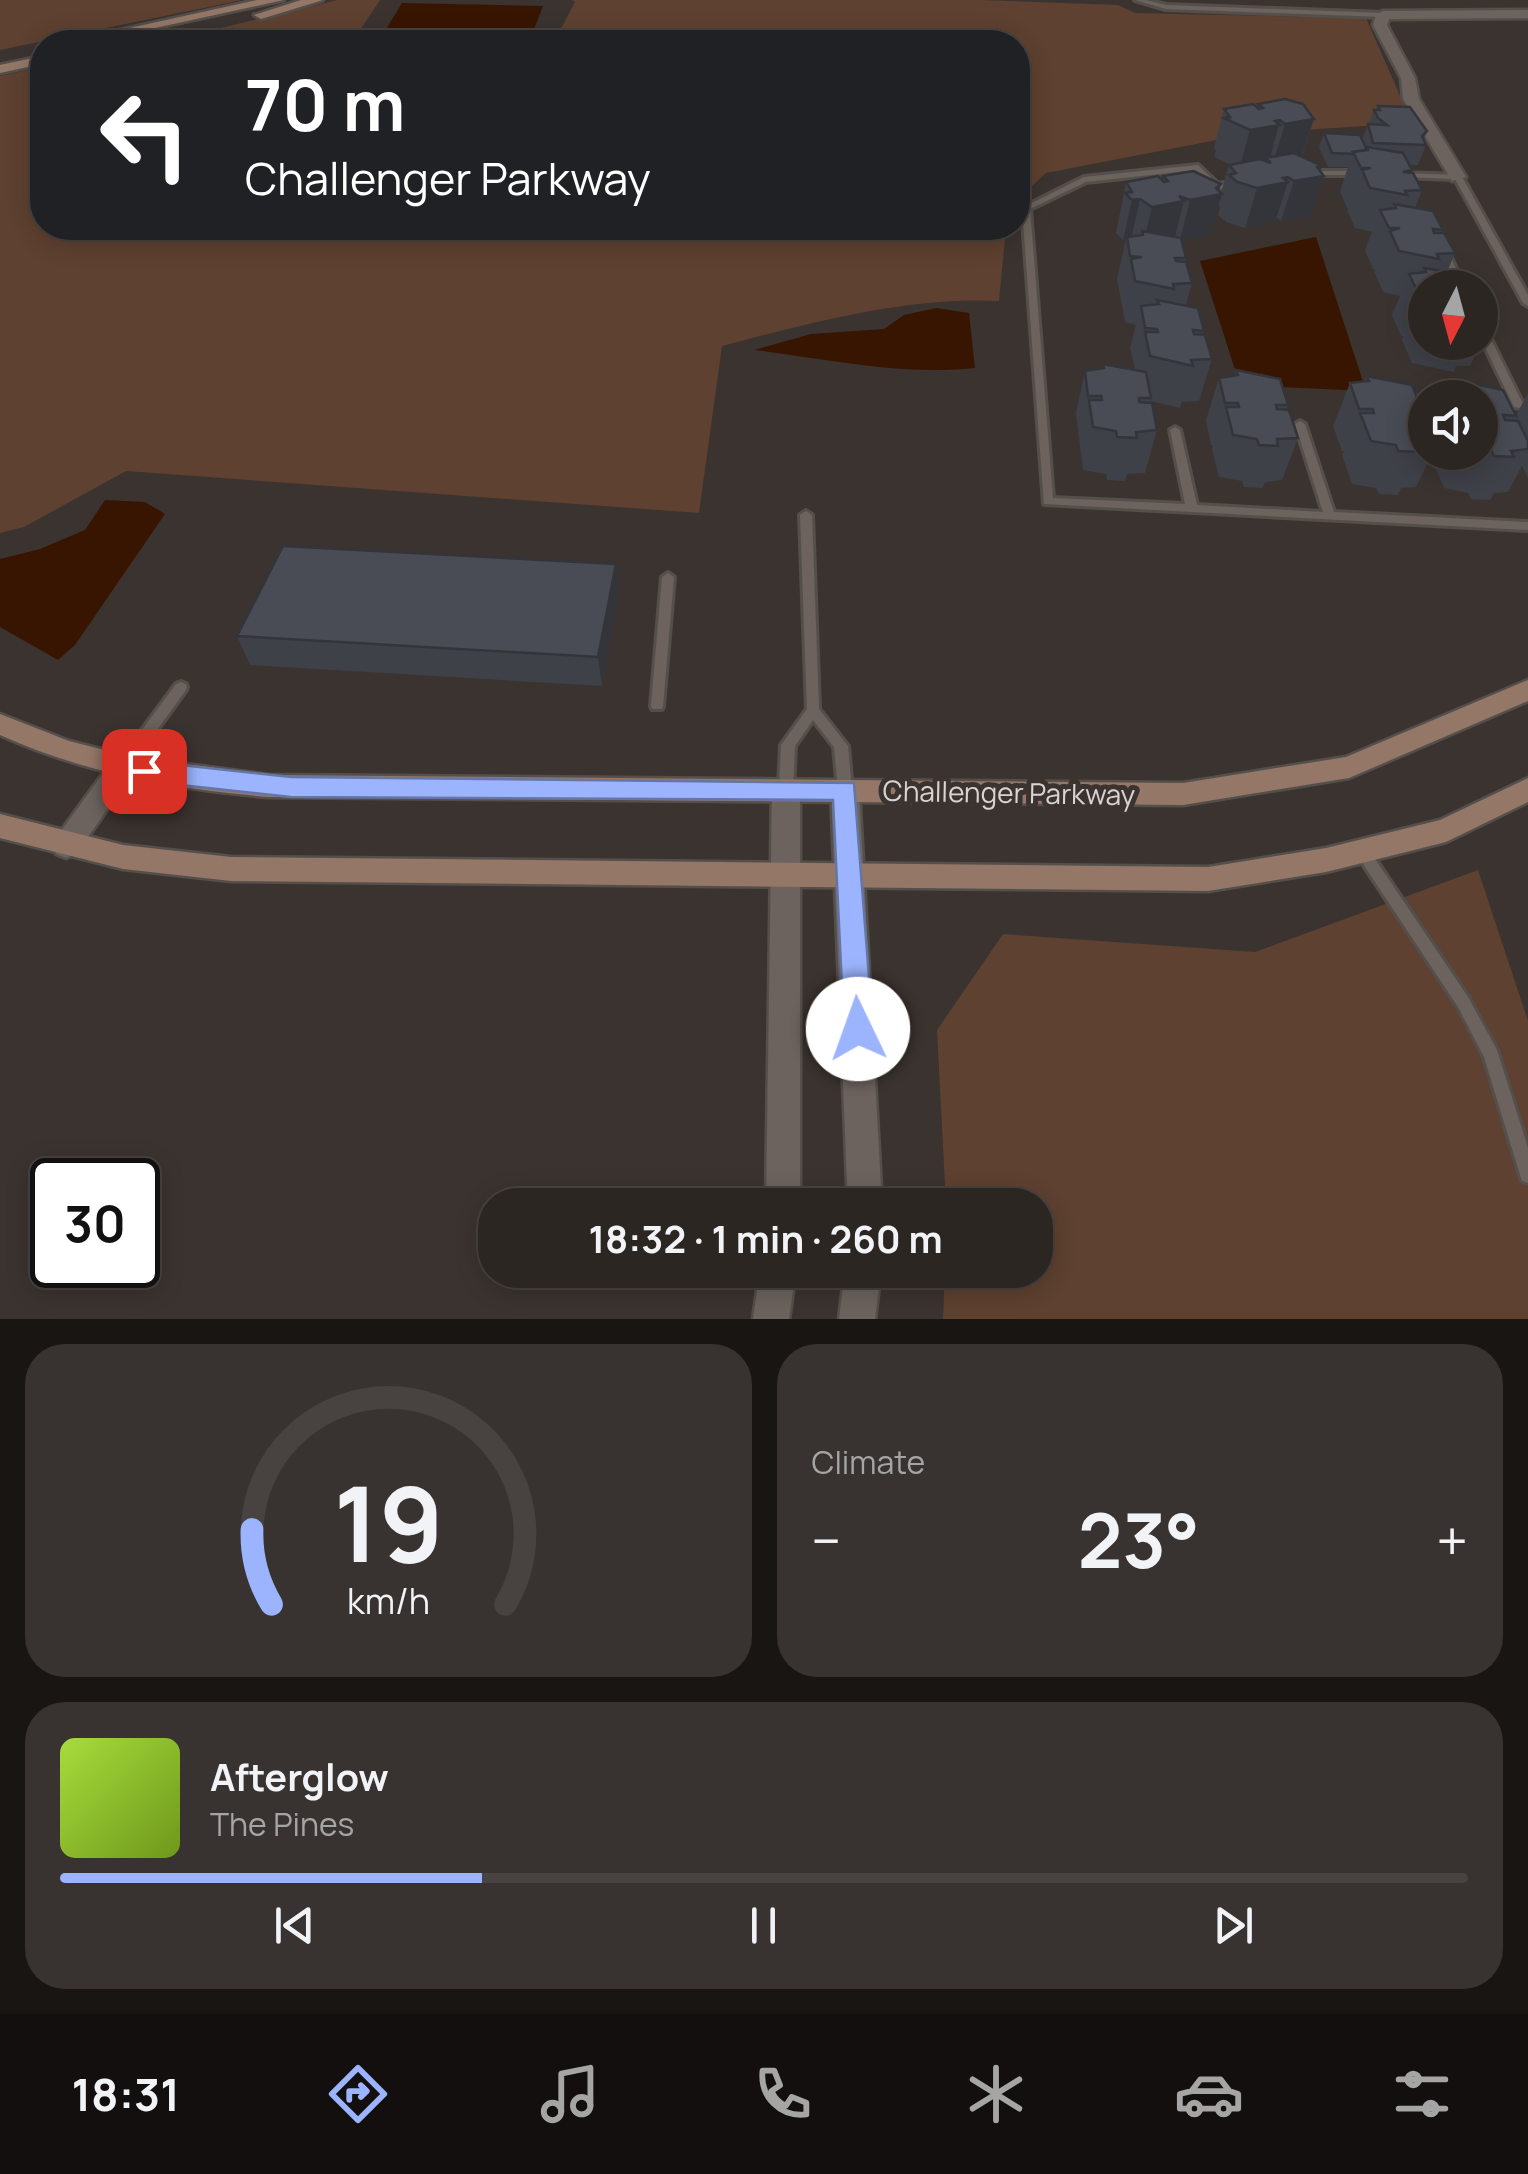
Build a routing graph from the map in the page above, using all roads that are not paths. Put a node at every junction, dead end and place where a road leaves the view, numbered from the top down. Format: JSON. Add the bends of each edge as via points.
{"nodes":[{"id":1,"x":277,"y":0,"type":"edge"},
{"id":2,"x":316,"y":0,"type":"edge"},
{"id":3,"x":1138,"y":0,"type":"edge"},
{"id":4,"x":1528,"y":14,"type":"edge"},
{"id":5,"x":1383,"y":15,"type":"junction"},
{"id":6,"x":131,"y":30,"type":"edge"},
{"id":7,"x":182,"y":30,"type":"edge"},
{"id":8,"x":30,"y":51,"type":"edge"},
{"id":9,"x":0,"y":57,"type":"edge"},
{"id":10,"x":30,"y":62,"type":"edge"},
{"id":11,"x":0,"y":68,"type":"edge"},
{"id":12,"x":1300,"y":174,"type":"edge"},
{"id":13,"x":1371,"y":174,"type":"edge"},
{"id":14,"x":1389,"y":174,"type":"edge"},
{"id":15,"x":1407,"y":175,"type":"junction"},
{"id":16,"x":1458,"y":177,"type":"junction"},
{"id":17,"x":1250,"y":182,"type":"edge"},
{"id":18,"x":1415,"y":191,"type":"edge"},
{"id":19,"x":1030,"y":206,"type":"edge"},
{"id":20,"x":1438,"y":239,"type":"edge"},
{"id":21,"x":1028,"y":240,"type":"edge"},
{"id":22,"x":1453,"y":270,"type":"edge"},
{"id":23,"x":1528,"y":303,"type":"edge"},
{"id":24,"x":1498,"y":360,"type":"edge"},
{"id":25,"x":1499,"y":404,"type":"edge"},
{"id":26,"x":1523,"y":405,"type":"edge"},
{"id":27,"x":1300,"y":424,"type":"dead end"},
{"id":28,"x":1175,"y":430,"type":"dead end"},
{"id":29,"x":1192,"y":508,"type":"junction"},
{"id":30,"x":806,"y":515,"type":"dead end"},
{"id":31,"x":1330,"y":516,"type":"junction"},
{"id":32,"x":1528,"y":526,"type":"edge"},
{"id":33,"x":668,"y":577,"type":"dead end"},
{"id":34,"x":182,"y":688,"type":"dead end"},
{"id":35,"x":1528,"y":690,"type":"edge"},
{"id":36,"x":657,"y":706,"type":"dead end"},
{"id":37,"x":813,"y":710,"type":"junction"},
{"id":38,"x":0,"y":724,"type":"edge"},
{"id":39,"x":123,"y":766,"type":"junction"},
{"id":40,"x":786,"y":790,"type":"junction"},
{"id":41,"x":845,"y":790,"type":"junction"},
{"id":42,"x":1528,"y":790,"type":"edge"},
{"id":43,"x":0,"y":826,"type":"edge"},
{"id":44,"x":66,"y":846,"type":"junction"},
{"id":45,"x":1362,"y":851,"type":"junction"},
{"id":46,"x":784,"y":874,"type":"junction"},
{"id":47,"x":851,"y":875,"type":"junction"},
{"id":48,"x":1528,"y":1175,"type":"edge"},
{"id":49,"x":783,"y":1188,"type":"edge"},
{"id":50,"x":864,"y":1188,"type":"edge"},
{"id":51,"x":775,"y":1288,"type":"edge"},
{"id":52,"x":861,"y":1288,"type":"edge"},
{"id":53,"x":770,"y":1319,"type":"edge"},
{"id":54,"x":857,"y":1319,"type":"edge"}],
"edges":[{"from":1,"to":6,"type":"main road"},
{"from":2,"to":7,"type":"main road"},
{"from":3,"to":5,"type":"lane"},
{"from":4,"to":5,"type":"street"},
{"from":5,"to":16,"type":"street","via":[[1380,25],[1408,78],[1411,99]]},
{"from":8,"to":9,"type":"main road"},
{"from":10,"to":11,"type":"main road"},
{"from":12,"to":13,"type":"lane"},
{"from":14,"to":15,"type":"lane"},
{"from":15,"to":16,"type":"lane"},
{"from":15,"to":18,"type":"lane"},
{"from":16,"to":23,"type":"lane"},
{"from":17,"to":19,"type":"lane","via":[[1216,187],[1198,167],[1084,180]]},
{"from":20,"to":22,"type":"lane"},
{"from":21,"to":29,"type":"lane","via":[[1048,501]]},
{"from":24,"to":26,"type":"lane"},
{"from":25,"to":26,"type":"lane"},
{"from":27,"to":31,"type":"lane"},
{"from":28,"to":29,"type":"lane"},
{"from":29,"to":31,"type":"lane"},
{"from":30,"to":37,"type":"lane"},
{"from":31,"to":32,"type":"lane"},
{"from":33,"to":36,"type":"lane"},
{"from":34,"to":39,"type":"lane"},
{"from":35,"to":41,"type":"main road","name":"Challenger Parkway","via":[[1349,767],[1184,794]]},
{"from":37,"to":40,"type":"lane","via":[[788,745]]},
{"from":37,"to":41,"type":"lane","via":[[840,746]]},
{"from":38,"to":39,"type":"main road","name":"Challenger Parkway"},
{"from":39,"to":40,"type":"main road","name":"Challenger Parkway","via":[[269,786]]},
{"from":39,"to":44,"type":"street"},
{"from":40,"to":41,"type":"main road","name":"Challenger Parkway"},
{"from":40,"to":46,"type":"street"},
{"from":41,"to":47,"type":"street"},
{"from":42,"to":45,"type":"main road","via":[[1446,830]]},
{"from":43,"to":44,"type":"main road"},
{"from":44,"to":46,"type":"main road","via":[[231,870]]},
{"from":45,"to":47,"type":"main road","via":[[1208,879]]},
{"from":45,"to":48,"type":"lane","via":[[1491,1055]]},
{"from":46,"to":47,"type":"main road"},
{"from":46,"to":49,"type":"street"},
{"from":47,"to":50,"type":"street"},
{"from":51,"to":53,"type":"street"},
{"from":52,"to":54,"type":"street"}]}
